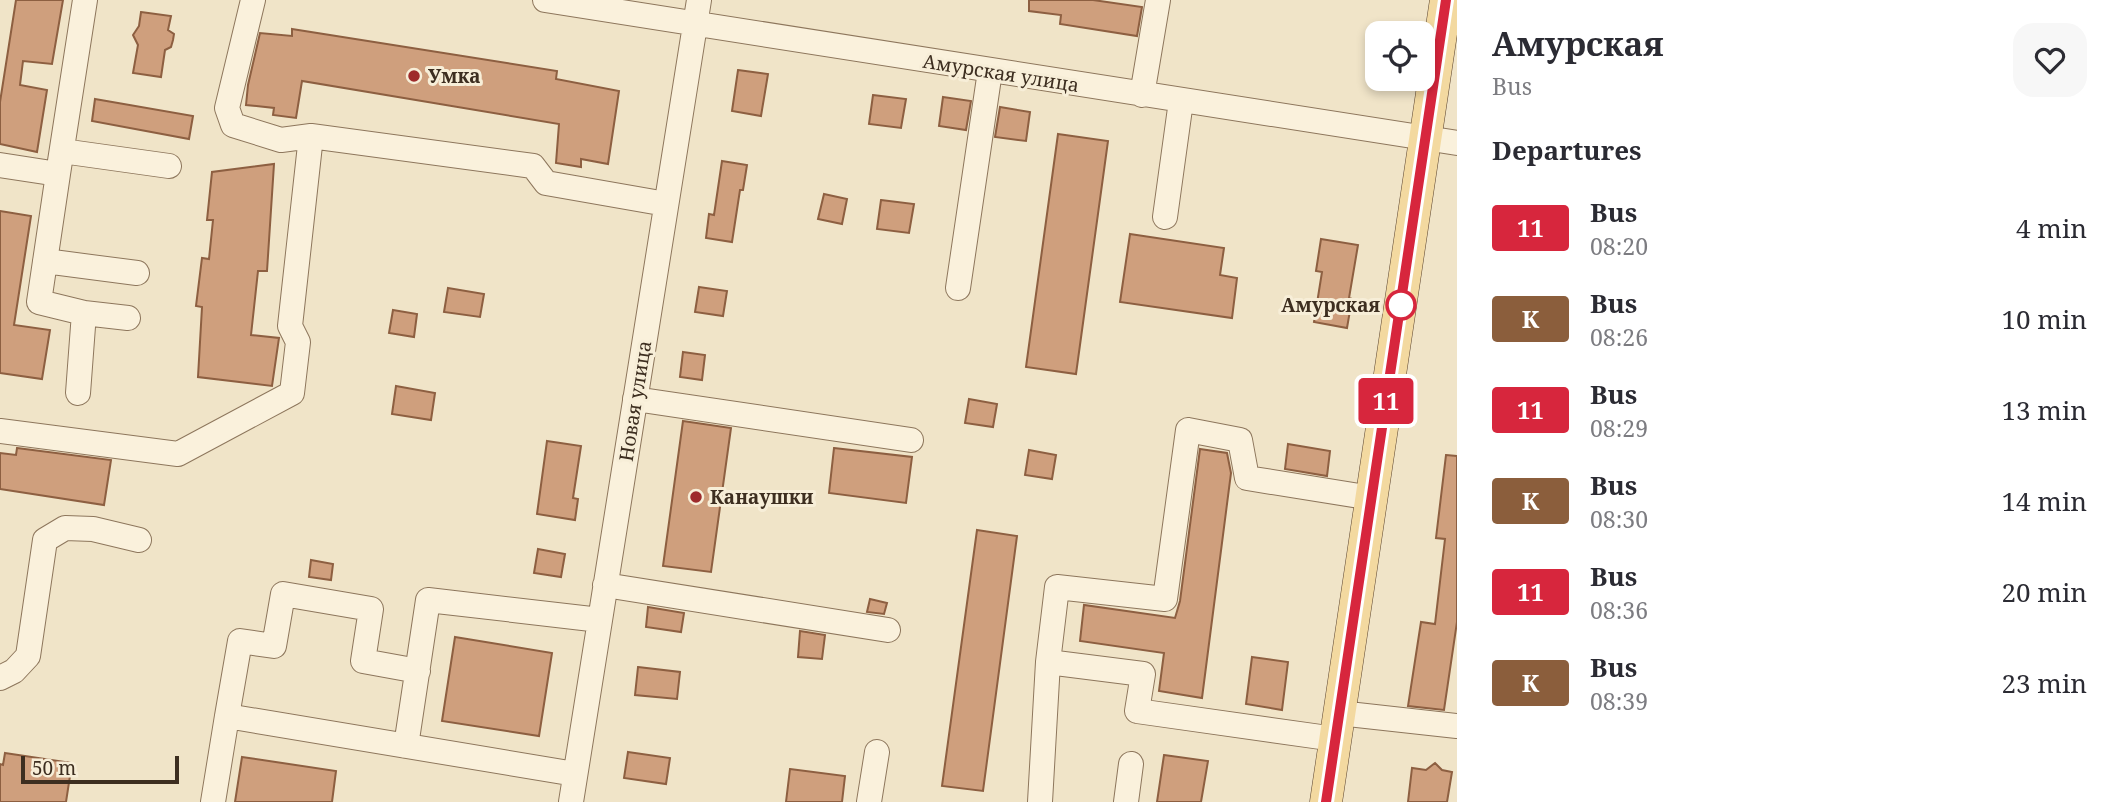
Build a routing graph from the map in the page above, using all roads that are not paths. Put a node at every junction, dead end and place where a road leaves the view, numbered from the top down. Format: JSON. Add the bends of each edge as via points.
{"nodes":[{"id":1,"x":85,"y":0,"type":"edge"},
{"id":2,"x":253,"y":0,"type":"edge"},
{"id":3,"x":545,"y":0,"type":"edge"},
{"id":4,"x":699,"y":0,"type":"edge"},
{"id":5,"x":1158,"y":0,"type":"edge"},
{"id":6,"x":1446,"y":0,"type":"edge"},
{"id":7,"x":695,"y":25,"type":"junction"},
{"id":8,"x":990,"y":71,"type":"junction"},
{"id":9,"x":1142,"y":94,"type":"junction"},
{"id":10,"x":1181,"y":100,"type":"junction"},
{"id":11,"x":311,"y":136,"type":"junction"},
{"id":12,"x":1426,"y":139,"type":"junction"},
{"id":13,"x":1457,"y":144,"type":"edge"},
{"id":14,"x":60,"y":162,"type":"junction"},
{"id":15,"x":0,"y":165,"type":"edge"},
{"id":16,"x":169,"y":166,"type":"dead end"},
{"id":17,"x":666,"y":204,"type":"junction"},
{"id":18,"x":1165,"y":218,"type":"dead end"},
{"id":19,"x":45,"y":261,"type":"junction"},
{"id":20,"x":137,"y":273,"type":"dead end"},
{"id":21,"x":958,"y":288,"type":"dead end"},
{"id":22,"x":84,"y":313,"type":"junction"},
{"id":23,"x":128,"y":318,"type":"dead end"},
{"id":24,"x":78,"y":393,"type":"dead end"},
{"id":25,"x":635,"y":399,"type":"junction"},
{"id":26,"x":0,"y":431,"type":"edge"},
{"id":27,"x":911,"y":440,"type":"dead end"},
{"id":28,"x":1372,"y":498,"type":"junction"},
{"id":29,"x":139,"y":540,"type":"dead end"},
{"id":30,"x":605,"y":585,"type":"junction"},
{"id":31,"x":600,"y":620,"type":"junction"},
{"id":32,"x":888,"y":630,"type":"dead end"},
{"id":33,"x":1048,"y":662,"type":"junction"},
{"id":34,"x":418,"y":671,"type":"junction"},
{"id":35,"x":0,"y":678,"type":"edge"},
{"id":36,"x":228,"y":716,"type":"junction"},
{"id":37,"x":1337,"y":726,"type":"junction"},
{"id":38,"x":1457,"y":726,"type":"edge"},
{"id":39,"x":406,"y":746,"type":"junction"},
{"id":40,"x":877,"y":752,"type":"dead end"},
{"id":41,"x":1131,"y":764,"type":"dead end"},
{"id":42,"x":575,"y":774,"type":"junction"},
{"id":43,"x":213,"y":802,"type":"edge"},
{"id":44,"x":570,"y":802,"type":"edge"},
{"id":45,"x":869,"y":802,"type":"edge"},
{"id":46,"x":1040,"y":802,"type":"edge"},
{"id":47,"x":1126,"y":802,"type":"edge"},
{"id":48,"x":1326,"y":802,"type":"edge"}],
"edges":[{"from":1,"to":14,"type":"street"},
{"from":2,"to":11,"type":"street","via":[[229,116],[233,125],[281,140]]},
{"from":3,"to":7,"type":"street","name":"Амурская улица"},
{"from":4,"to":7,"type":"street","name":"Новая улица"},
{"from":5,"to":9,"type":"street"},
{"from":6,"to":12,"type":"main road"},
{"from":7,"to":8,"type":"street","name":"Амурская улица"},
{"from":7,"to":17,"type":"street","name":"Новая улица"},
{"from":8,"to":9,"type":"street","name":"Амурская улица"},
{"from":8,"to":21,"type":"street"},
{"from":9,"to":10,"type":"street","name":"Амурская улица"},
{"from":10,"to":12,"type":"street","name":"Амурская улица"},
{"from":10,"to":18,"type":"street"},
{"from":11,"to":17,"type":"street","via":[[533,166],[546,183]]},
{"from":11,"to":26,"type":"street","via":[[290,326],[298,341],[292,393],[178,454]]},
{"from":12,"to":13,"type":"street","name":"Амурская улица"},
{"from":12,"to":28,"type":"main road"},
{"from":14,"to":15,"type":"street"},
{"from":14,"to":16,"type":"street"},
{"from":14,"to":19,"type":"street"},
{"from":17,"to":25,"type":"street","name":"Новая улица"},
{"from":19,"to":20,"type":"street"},
{"from":19,"to":22,"type":"street","via":[[39,302]]},
{"from":22,"to":23,"type":"street"},
{"from":22,"to":24,"type":"street"},
{"from":25,"to":27,"type":"street"},
{"from":25,"to":30,"type":"street","name":"Новая улица"},
{"from":28,"to":33,"type":"street","via":[[1247,478],[1240,440],[1188,430],[1165,599],[1057,587]]},
{"from":28,"to":37,"type":"main road"},
{"from":29,"to":35,"type":"street","via":[[65,527],[45,540],[28,656]]},
{"from":30,"to":31,"type":"street","name":"Новая улица"},
{"from":30,"to":32,"type":"street"},
{"from":31,"to":34,"type":"street","via":[[428,600]]},
{"from":31,"to":42,"type":"street","name":"Новая улица"},
{"from":33,"to":37,"type":"street","via":[[1143,674],[1137,711]]},
{"from":33,"to":46,"type":"street"},
{"from":34,"to":36,"type":"street","via":[[363,662],[371,609],[283,594],[274,646],[240,641]]},
{"from":34,"to":39,"type":"street"},
{"from":36,"to":39,"type":"street"},
{"from":36,"to":43,"type":"street"},
{"from":37,"to":38,"type":"street"},
{"from":37,"to":48,"type":"main road"},
{"from":39,"to":42,"type":"street"},
{"from":40,"to":45,"type":"street"},
{"from":41,"to":47,"type":"street"},
{"from":42,"to":44,"type":"street","name":"Новая улица"}]}
